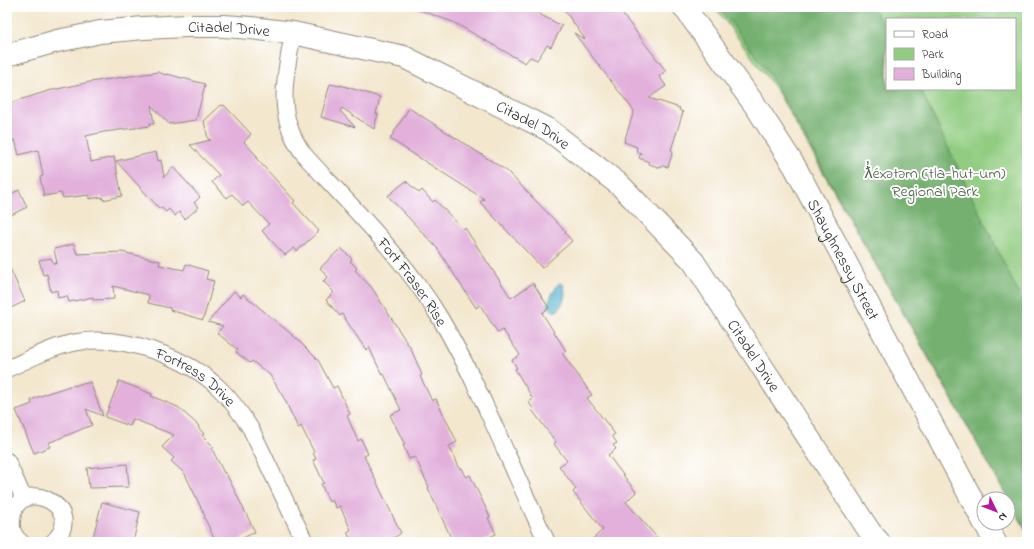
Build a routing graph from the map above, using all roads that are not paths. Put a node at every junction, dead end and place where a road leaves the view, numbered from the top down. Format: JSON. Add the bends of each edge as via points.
{"nodes":[{"id":1,"x":684,"y":7,"type":"edge"},
{"id":2,"x":292,"y":33,"type":"junction"},
{"id":3,"x":7,"y":55,"type":"edge"},
{"id":4,"x":7,"y":369,"type":"edge"},
{"id":5,"x":7,"y":461,"type":"edge"},
{"id":6,"x":24,"y":499,"type":"junction"},
{"id":7,"x":976,"y":507,"type":"edge"},
{"id":8,"x":988,"y":531,"type":"edge"},
{"id":9,"x":21,"y":542,"type":"edge"},
{"id":10,"x":53,"y":542,"type":"edge"},
{"id":11,"x":305,"y":542,"type":"edge"},
{"id":12,"x":547,"y":542,"type":"edge"},
{"id":13,"x":879,"y":542,"type":"edge"},
{"id":14,"x":994,"y":542,"type":"edge"}],
"edges":[{"from":1,"to":7,"type":"street","name":"Shaughnessy Street","via":[[757,108],[795,168]]},
{"from":2,"to":3,"type":"street","name":"Citadel Drive","via":[[224,26],[144,28],[100,32]]},
{"from":2,"to":12,"type":"street","name":"Fort Fraser Rise","via":[[284,105],[295,140],[306,157],[399,261],[439,317],[481,397]]},
{"from":2,"to":13,"type":"street","name":"Citadel Drive","via":[[404,57],[549,130],[620,185],[693,261]]},
{"from":4,"to":11,"type":"street","name":"Fortress Drive","via":[[61,346],[95,341],[115,342],[150,350],[193,369],[220,389],[241,413]]},
{"from":5,"to":6,"type":"street"},
{"from":6,"to":9,"type":"street","via":[[16,508],[11,524]]},
{"from":6,"to":10,"type":"street","via":[[37,496],[53,502],[58,507],[63,523]]},
{"from":8,"to":14,"type":"street","name":"Shaughnessy Street"}]}
